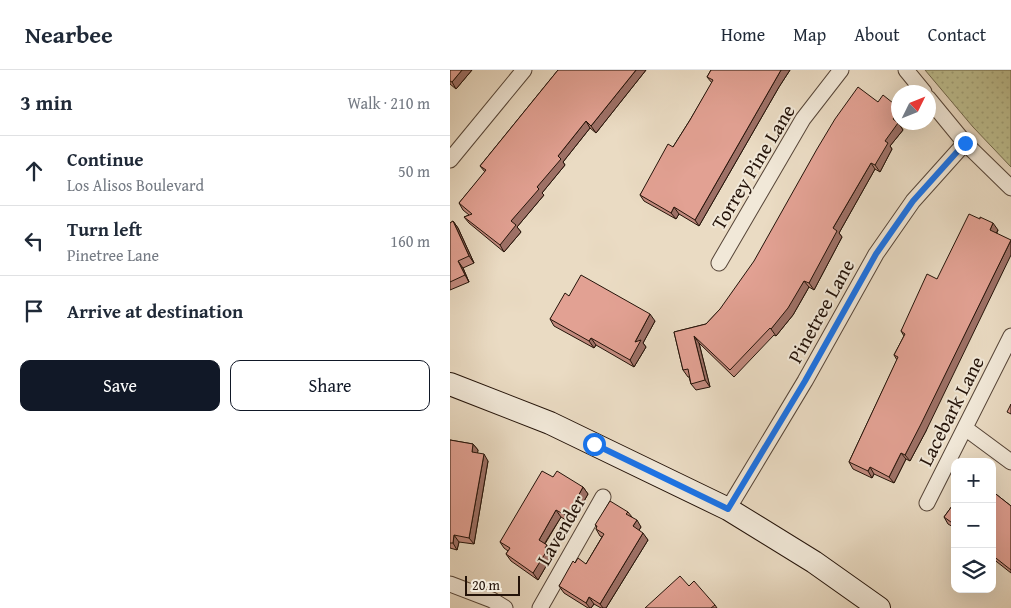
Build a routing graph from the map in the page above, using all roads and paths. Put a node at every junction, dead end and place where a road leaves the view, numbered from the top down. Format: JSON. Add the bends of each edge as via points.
{"nodes":[{"id":1,"x":524,"y":70,"type":"edge"},
{"id":2,"x":841,"y":70,"type":"edge"},
{"id":3,"x":906,"y":70,"type":"edge"},
{"id":4,"x":918,"y":85,"type":"edge"},
{"id":5,"x":936,"y":108,"type":"edge"},
{"id":6,"x":965,"y":143,"type":"junction"},
{"id":7,"x":450,"y":160,"type":"edge"},
{"id":8,"x":1011,"y":188,"type":"edge"},
{"id":9,"x":719,"y":263,"type":"dead end"},
{"id":10,"x":1011,"y":336,"type":"edge"},
{"id":11,"x":450,"y":384,"type":"edge"},
{"id":12,"x":965,"y":428,"type":"junction"},
{"id":13,"x":1011,"y":462,"type":"edge"},
{"id":14,"x":603,"y":497,"type":"dead end"},
{"id":15,"x":927,"y":503,"type":"dead end"},
{"id":16,"x":728,"y":509,"type":"junction"},
{"id":17,"x":450,"y":584,"type":"edge"},
{"id":18,"x":490,"y":604,"type":"edge"},
{"id":19,"x":505,"y":608,"type":"edge"},
{"id":20,"x":540,"y":608,"type":"edge"},
{"id":21,"x":880,"y":608,"type":"edge"}],
"edges":[{"from":1,"to":7,"type":"street"},
{"from":2,"to":9,"type":"street","name":"Torrey Pine Lane","via":[[803,119]]},
{"from":3,"to":4,"type":"street"},
{"from":5,"to":6,"type":"street"},
{"from":6,"to":8,"type":"street"},
{"from":6,"to":16,"type":"street","name":"Pinetree Lane","via":[[913,201],[876,254]]},
{"from":10,"to":12,"type":"street","name":"Lacebark Lane"},
{"from":11,"to":16,"type":"main road","via":[[550,423]]},
{"from":12,"to":13,"type":"street"},
{"from":12,"to":15,"type":"street","name":"Lacebark Lane"},
{"from":14,"to":20,"type":"street","name":"Lavender"},
{"from":16,"to":21,"type":"main road","via":[[814,562]]},
{"from":17,"to":18,"type":"street"},
{"from":18,"to":19,"type":"street"}]}
